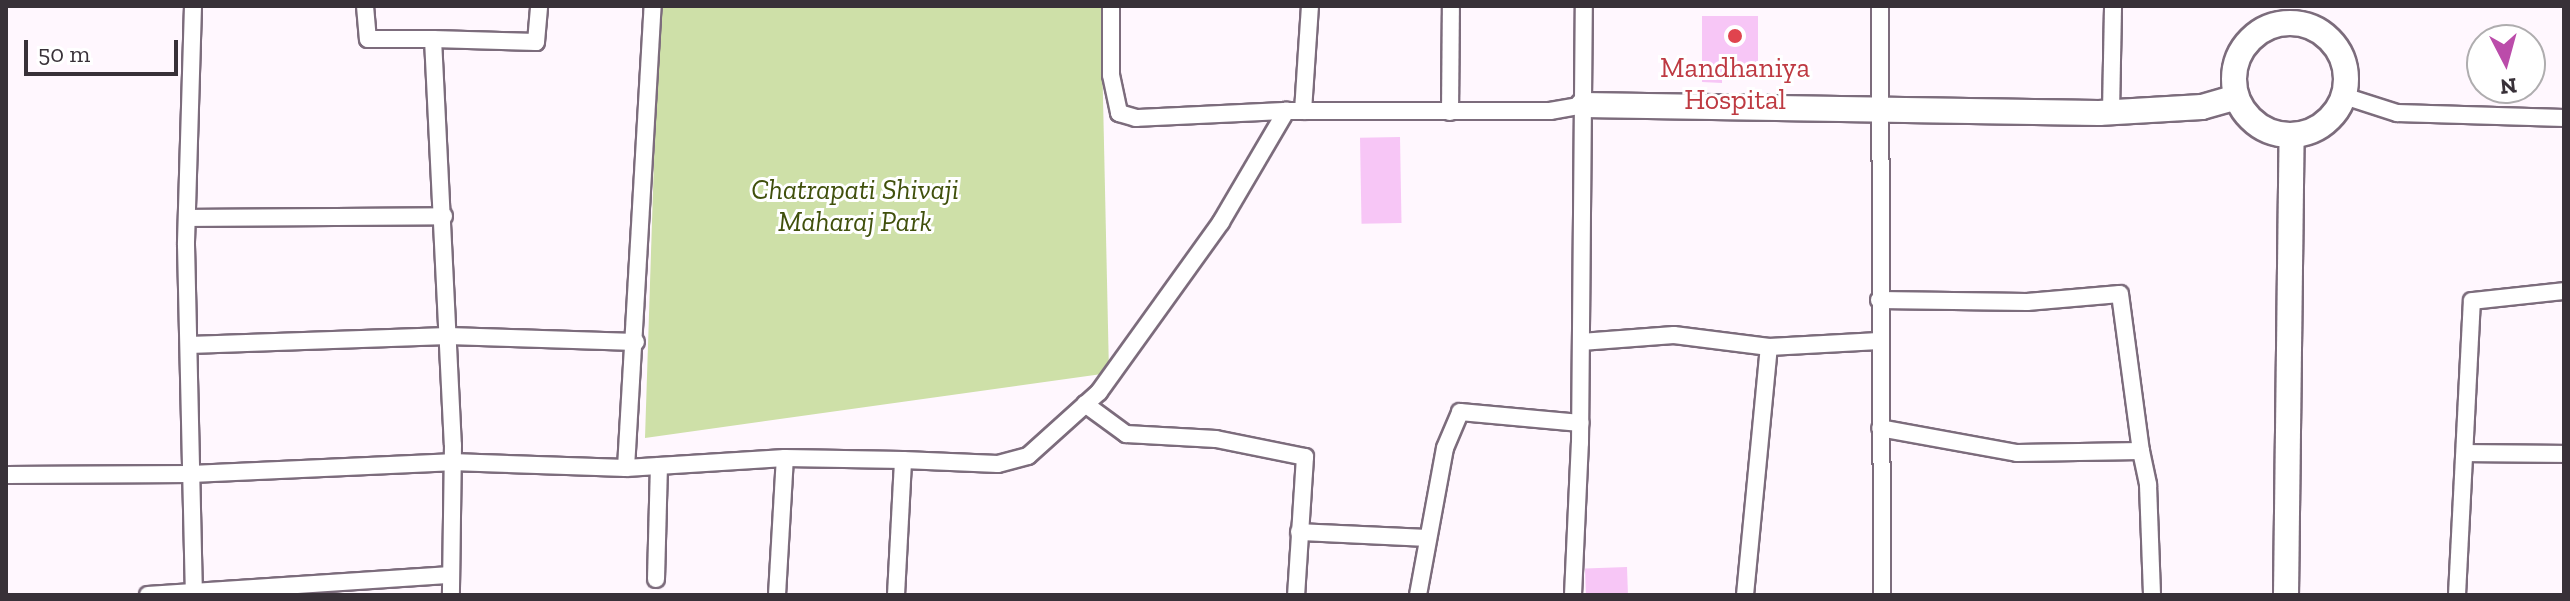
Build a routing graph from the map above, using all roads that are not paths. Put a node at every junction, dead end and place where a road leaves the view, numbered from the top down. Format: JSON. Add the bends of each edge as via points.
{"nodes":[{"id":1,"x":193,"y":6,"type":"edge"},
{"id":2,"x":365,"y":6,"type":"edge"},
{"id":3,"x":539,"y":6,"type":"edge"},
{"id":4,"x":653,"y":6,"type":"edge"},
{"id":5,"x":1111,"y":6,"type":"edge"},
{"id":6,"x":1310,"y":6,"type":"edge"},
{"id":7,"x":1451,"y":6,"type":"edge"},
{"id":8,"x":1584,"y":6,"type":"edge"},
{"id":9,"x":1880,"y":6,"type":"edge"},
{"id":10,"x":2113,"y":6,"type":"edge"},
{"id":11,"x":2292,"y":14,"type":"edge"},
{"id":12,"x":433,"y":39,"type":"junction"},
{"id":13,"x":2344,"y":96,"type":"junction"},
{"id":14,"x":2236,"y":97,"type":"junction"},
{"id":15,"x":1583,"y":105,"type":"junction"},
{"id":16,"x":1883,"y":108,"type":"junction"},
{"id":17,"x":1295,"y":111,"type":"junction"},
{"id":18,"x":1450,"y":112,"type":"junction"},
{"id":19,"x":2111,"y":112,"type":"junction"},
{"id":20,"x":2564,"y":118,"type":"edge"},
{"id":21,"x":2292,"y":135,"type":"junction"},
{"id":22,"x":444,"y":216,"type":"junction"},
{"id":23,"x":187,"y":218,"type":"junction"},
{"id":24,"x":2564,"y":291,"type":"edge"},
{"id":25,"x":1879,"y":300,"type":"junction"},
{"id":26,"x":448,"y":336,"type":"junction"},
{"id":27,"x":1879,"y":341,"type":"junction"},
{"id":28,"x":636,"y":342,"type":"junction"},
{"id":29,"x":1581,"y":342,"type":"junction"},
{"id":30,"x":189,"y":345,"type":"junction"},
{"id":31,"x":1769,"y":347,"type":"junction"},
{"id":32,"x":1085,"y":404,"type":"junction"},
{"id":33,"x":1580,"y":423,"type":"junction"},
{"id":34,"x":1880,"y":428,"type":"junction"},
{"id":35,"x":2141,"y":451,"type":"junction"},
{"id":36,"x":2468,"y":453,"type":"junction"},
{"id":37,"x":2564,"y":454,"type":"edge"},
{"id":38,"x":785,"y":458,"type":"junction"},
{"id":39,"x":903,"y":460,"type":"junction"},
{"id":40,"x":451,"y":462,"type":"junction"},
{"id":41,"x":659,"y":466,"type":"junction"},
{"id":42,"x":626,"y":468,"type":"junction"},
{"id":43,"x":191,"y":474,"type":"junction"},
{"id":44,"x":6,"y":475,"type":"edge"},
{"id":45,"x":1299,"y":532,"type":"junction"},
{"id":46,"x":1425,"y":538,"type":"junction"},
{"id":47,"x":450,"y":575,"type":"junction"},
{"id":48,"x":656,"y":579,"type":"dead end"},
{"id":49,"x":194,"y":594,"type":"edge"},
{"id":50,"x":148,"y":595,"type":"edge"},
{"id":51,"x":451,"y":595,"type":"edge"},
{"id":52,"x":777,"y":595,"type":"edge"},
{"id":53,"x":896,"y":595,"type":"edge"},
{"id":54,"x":1296,"y":595,"type":"edge"},
{"id":55,"x":1418,"y":595,"type":"edge"},
{"id":56,"x":1573,"y":595,"type":"edge"},
{"id":57,"x":1745,"y":595,"type":"edge"},
{"id":58,"x":1882,"y":595,"type":"edge"},
{"id":59,"x":2152,"y":595,"type":"edge"},
{"id":60,"x":2286,"y":595,"type":"edge"},
{"id":61,"x":2457,"y":595,"type":"edge"}],
"edges":[{"from":1,"to":23,"type":"street"},
{"from":2,"to":12,"type":"street","via":[[368,39]]},
{"from":3,"to":12,"type":"street","via":[[536,42]]},
{"from":4,"to":28,"type":"street"},
{"from":5,"to":17,"type":"street","via":[[1111,75],[1119,113],[1136,118]]},
{"from":6,"to":17,"type":"street"},
{"from":7,"to":18,"type":"street"},
{"from":8,"to":15,"type":"street"},
{"from":9,"to":16,"type":"street"},
{"from":10,"to":19,"type":"street"},
{"from":11,"to":13,"type":"main road","via":[[2339,50],[2346,69]]},
{"from":11,"to":14,"type":"main road","via":[[2244,45],[2233,79]]},
{"from":12,"to":22,"type":"street"},
{"from":13,"to":20,"type":"street","via":[[2397,113]]},
{"from":13,"to":21,"type":"main road","via":[[2327,121]]},
{"from":14,"to":19,"type":"main road","via":[[2202,107]]},
{"from":14,"to":21,"type":"main road","via":[[2258,125]]},
{"from":15,"to":16,"type":"main road"},
{"from":15,"to":18,"type":"street","via":[[1550,111]]},
{"from":15,"to":29,"type":"street"},
{"from":16,"to":19,"type":"main road"},
{"from":16,"to":25,"type":"street"},
{"from":17,"to":18,"type":"street"},
{"from":17,"to":32,"type":"street","via":[[1149,326]]},
{"from":21,"to":60,"type":"main road"},
{"from":22,"to":23,"type":"street"},
{"from":22,"to":26,"type":"street"},
{"from":23,"to":30,"type":"street"},
{"from":24,"to":36,"type":"street","via":[[2472,301]]},
{"from":25,"to":27,"type":"street"},
{"from":25,"to":35,"type":"street","via":[[2027,302],[2120,294]]},
{"from":26,"to":28,"type":"street"},
{"from":26,"to":30,"type":"street"},
{"from":26,"to":40,"type":"street"},
{"from":27,"to":31,"type":"street"},
{"from":27,"to":34,"type":"street"},
{"from":28,"to":42,"type":"street"},
{"from":29,"to":31,"type":"street","via":[[1674,335]]},
{"from":29,"to":33,"type":"street"},
{"from":30,"to":43,"type":"street"},
{"from":31,"to":57,"type":"street"},
{"from":32,"to":39,"type":"street","via":[[1028,456],[998,464]]},
{"from":32,"to":45,"type":"street","via":[[1126,434],[1216,439],[1305,457]]},
{"from":33,"to":46,"type":"street","via":[[1460,412],[1445,448]]},
{"from":33,"to":56,"type":"street"},
{"from":34,"to":35,"type":"street","via":[[2017,453]]},
{"from":34,"to":58,"type":"street"},
{"from":35,"to":59,"type":"street","via":[[2148,485]]},
{"from":36,"to":37,"type":"street"},
{"from":36,"to":61,"type":"street","via":[[2463,464]]},
{"from":38,"to":39,"type":"street"},
{"from":38,"to":41,"type":"street"},
{"from":38,"to":52,"type":"street"},
{"from":39,"to":53,"type":"street"},
{"from":40,"to":42,"type":"street"},
{"from":40,"to":43,"type":"street"},
{"from":40,"to":47,"type":"street"},
{"from":41,"to":42,"type":"street"},
{"from":41,"to":48,"type":"street"},
{"from":43,"to":44,"type":"street"},
{"from":43,"to":49,"type":"street"},
{"from":45,"to":46,"type":"street"},
{"from":45,"to":54,"type":"street"},
{"from":46,"to":55,"type":"street"},
{"from":47,"to":49,"type":"street"},
{"from":47,"to":51,"type":"street"},
{"from":49,"to":50,"type":"street"}]}
